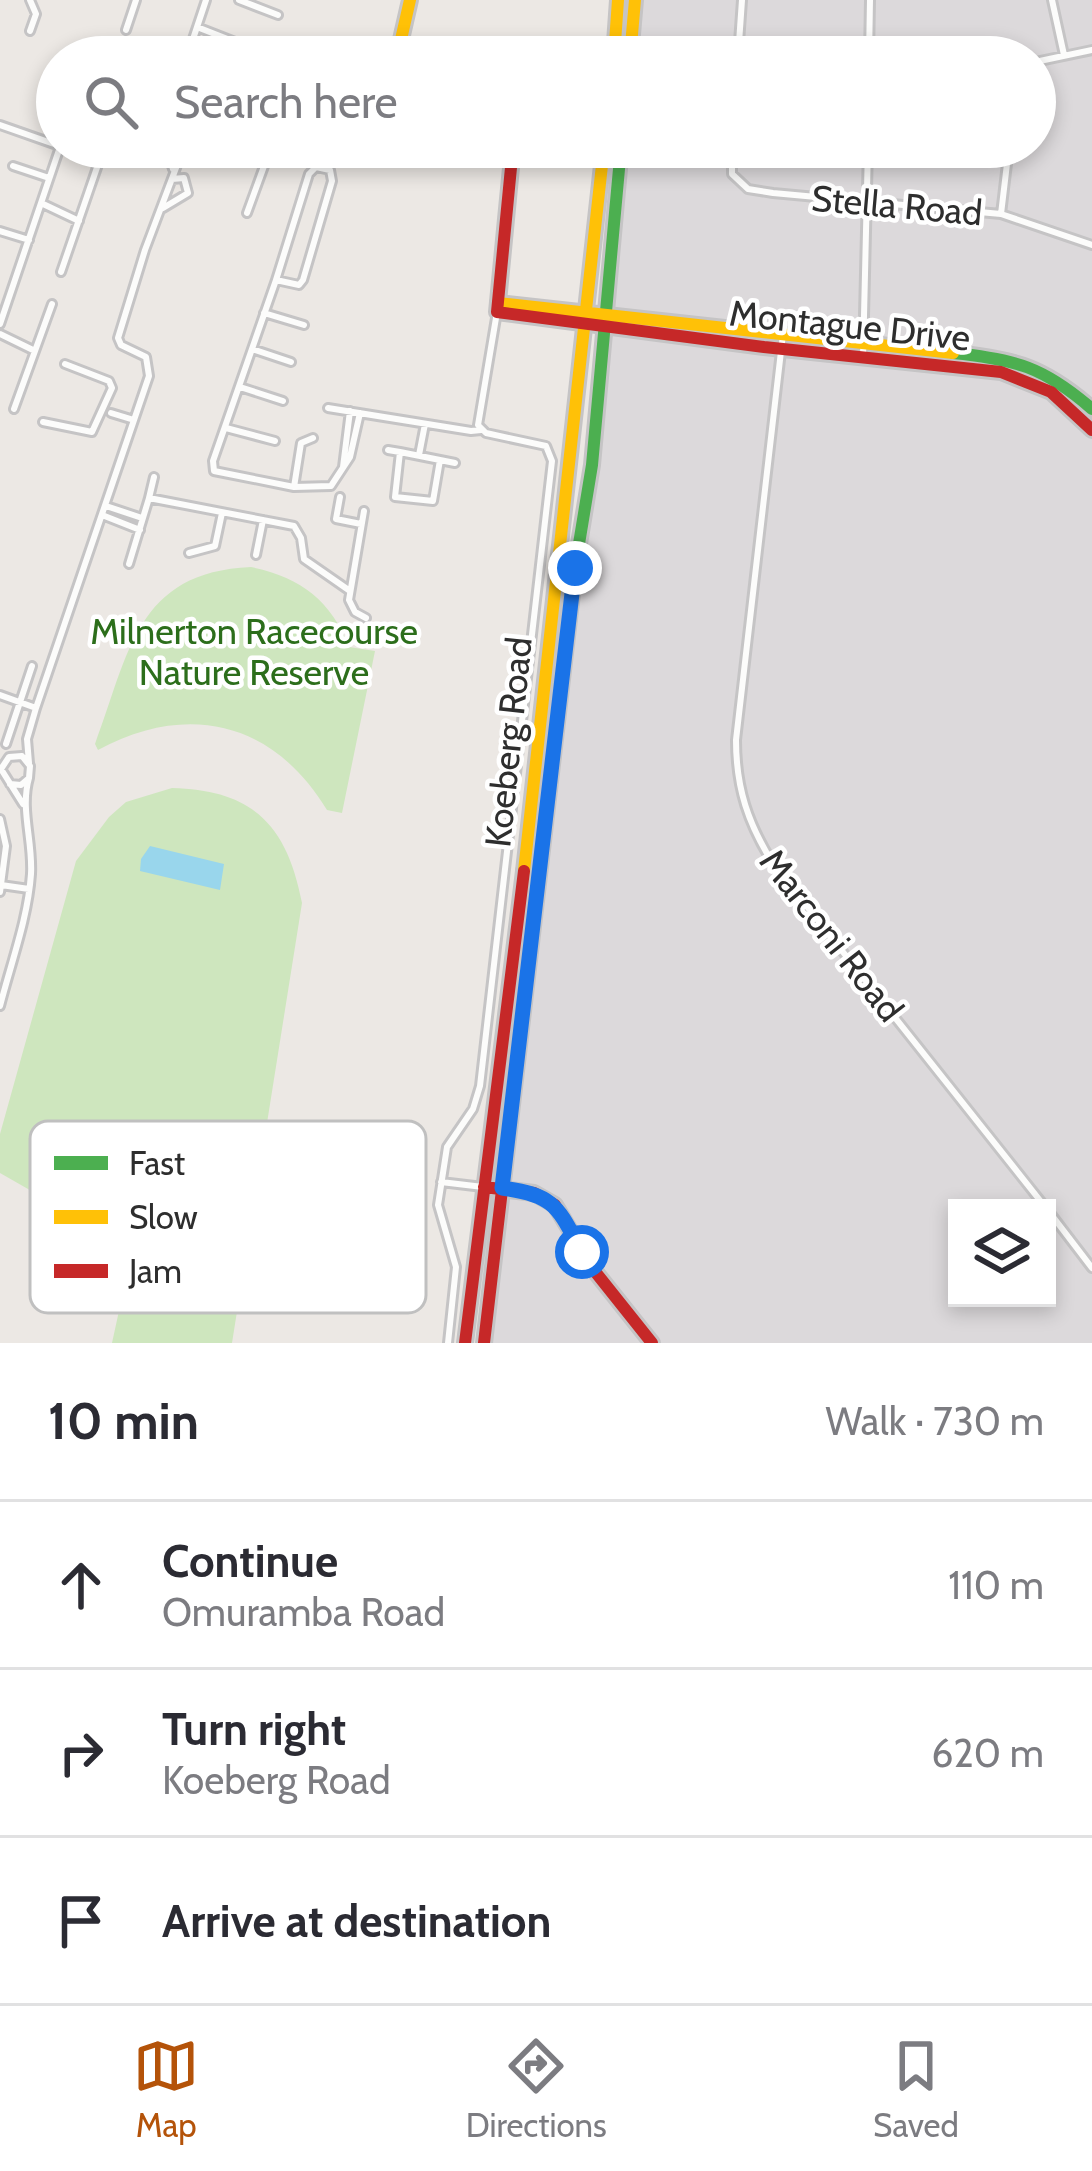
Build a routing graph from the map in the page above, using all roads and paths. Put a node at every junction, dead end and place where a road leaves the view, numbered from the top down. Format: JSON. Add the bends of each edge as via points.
{"nodes":[{"id":1,"x":30,"y":0,"type":"edge"},
{"id":2,"x":136,"y":0,"type":"edge"},
{"id":3,"x":206,"y":0,"type":"edge"},
{"id":4,"x":239,"y":0,"type":"edge"},
{"id":5,"x":410,"y":0,"type":"edge"},
{"id":6,"x":618,"y":0,"type":"edge"},
{"id":7,"x":634,"y":0,"type":"edge"},
{"id":8,"x":742,"y":0,"type":"edge"},
{"id":9,"x":870,"y":0,"type":"edge"},
{"id":10,"x":1052,"y":0,"type":"edge"},
{"id":11,"x":278,"y":14,"type":"dead end"},
{"id":12,"x":197,"y":27,"type":"junction"},
{"id":13,"x":126,"y":30,"type":"dead end"},
{"id":14,"x":29,"y":31,"type":"dead end"},
{"id":15,"x":194,"y":36,"type":"edge"},
{"id":16,"x":220,"y":36,"type":"edge"},
{"id":17,"x":402,"y":36,"type":"edge"},
{"id":18,"x":615,"y":36,"type":"edge"},
{"id":19,"x":631,"y":36,"type":"edge"},
{"id":20,"x":739,"y":36,"type":"edge"},
{"id":21,"x":869,"y":36,"type":"edge"},
{"id":22,"x":1092,"y":50,"type":"edge"},
{"id":23,"x":1064,"y":56,"type":"junction"},
{"id":24,"x":1056,"y":58,"type":"edge"},
{"id":25,"x":0,"y":125,"type":"edge"},
{"id":26,"x":36,"y":138,"type":"edge"},
{"id":27,"x":13,"y":166,"type":"dead end"},
{"id":28,"x":53,"y":168,"type":"edge"},
{"id":29,"x":97,"y":168,"type":"edge"},
{"id":30,"x":170,"y":168,"type":"edge"},
{"id":31,"x":175,"y":168,"type":"edge"},
{"id":32,"x":263,"y":168,"type":"edge"},
{"id":33,"x":314,"y":168,"type":"edge"},
{"id":34,"x":326,"y":168,"type":"edge"},
{"id":35,"x":511,"y":168,"type":"edge"},
{"id":36,"x":602,"y":168,"type":"edge"},
{"id":37,"x":619,"y":168,"type":"edge"},
{"id":38,"x":732,"y":168,"type":"edge"},
{"id":39,"x":868,"y":168,"type":"edge"},
{"id":40,"x":1006,"y":168,"type":"edge"},
{"id":41,"x":171,"y":177,"type":"junction"},
{"id":42,"x":50,"y":178,"type":"junction"},
{"id":43,"x":41,"y":203,"type":"junction"},
{"id":44,"x":868,"y":203,"type":"junction"},
{"id":45,"x":159,"y":212,"type":"junction"},
{"id":46,"x":247,"y":214,"type":"dead end"},
{"id":47,"x":1000,"y":214,"type":"junction"},
{"id":48,"x":79,"y":221,"type":"junction"},
{"id":49,"x":0,"y":231,"type":"edge"},
{"id":50,"x":29,"y":240,"type":"junction"},
{"id":51,"x":1092,"y":245,"type":"edge"},
{"id":52,"x":62,"y":272,"type":"dead end"},
{"id":53,"x":276,"y":280,"type":"junction"},
{"id":54,"x":52,"y":304,"type":"dead end"},
{"id":55,"x":498,"y":307,"type":"junction"},
{"id":56,"x":265,"y":313,"type":"junction"},
{"id":57,"x":585,"y":317,"type":"junction"},
{"id":58,"x":607,"y":320,"type":"junction"},
{"id":59,"x":0,"y":324,"type":"edge"},
{"id":60,"x":304,"y":325,"type":"dead end"},
{"id":61,"x":783,"y":333,"type":"junction"},
{"id":62,"x":0,"y":334,"type":"edge"},
{"id":63,"x":864,"y":342,"type":"junction"},
{"id":64,"x":252,"y":349,"type":"junction"},
{"id":65,"x":781,"y":350,"type":"junction"},
{"id":66,"x":34,"y":351,"type":"junction"},
{"id":67,"x":862,"y":358,"type":"junction"},
{"id":68,"x":291,"y":362,"type":"dead end"},
{"id":69,"x":65,"y":364,"type":"dead end"},
{"id":70,"x":240,"y":387,"type":"junction"},
{"id":71,"x":283,"y":401,"type":"dead end"},
{"id":72,"x":328,"y":408,"type":"dead end"},
{"id":73,"x":14,"y":409,"type":"dead end"},
{"id":74,"x":1092,"y":410,"type":"edge"},
{"id":75,"x":350,"y":411,"type":"junction"},
{"id":76,"x":111,"y":412,"type":"dead end"},
{"id":77,"x":360,"y":413,"type":"junction"},
{"id":78,"x":134,"y":420,"type":"junction"},
{"id":79,"x":43,"y":422,"type":"dead end"},
{"id":80,"x":424,"y":424,"type":"junction"},
{"id":81,"x":226,"y":428,"type":"junction"},
{"id":82,"x":481,"y":430,"type":"junction"},
{"id":83,"x":1092,"y":430,"type":"edge"},
{"id":84,"x":313,"y":439,"type":"dead end"},
{"id":85,"x":274,"y":441,"type":"dead end"},
{"id":86,"x":388,"y":450,"type":"dead end"},
{"id":87,"x":400,"y":452,"type":"junction"},
{"id":88,"x":419,"y":455,"type":"junction"},
{"id":89,"x":440,"y":460,"type":"junction"},
{"id":90,"x":455,"y":463,"type":"dead end"},
{"id":91,"x":344,"y":469,"type":"junction"},
{"id":92,"x":154,"y":477,"type":"dead end"},
{"id":93,"x":294,"y":487,"type":"junction"},
{"id":94,"x":340,"y":497,"type":"dead end"},
{"id":95,"x":149,"y":498,"type":"junction"},
{"id":96,"x":106,"y":506,"type":"junction"},
{"id":97,"x":364,"y":511,"type":"dead end"},
{"id":98,"x":222,"y":513,"type":"junction"},
{"id":99,"x":102,"y":515,"type":"junction"},
{"id":100,"x":143,"y":518,"type":"junction"},
{"id":101,"x":263,"y":520,"type":"junction"},
{"id":102,"x":362,"y":524,"type":"junction"},
{"id":103,"x":140,"y":530,"type":"junction"},
{"id":104,"x":189,"y":553,"type":"dead end"},
{"id":105,"x":256,"y":555,"type":"dead end"},
{"id":106,"x":129,"y":564,"type":"dead end"},
{"id":107,"x":350,"y":591,"type":"junction"},
{"id":108,"x":366,"y":618,"type":"dead end"},
{"id":109,"x":32,"y":666,"type":"dead end"},
{"id":110,"x":0,"y":695,"type":"edge"},
{"id":111,"x":20,"y":703,"type":"junction"},
{"id":112,"x":36,"y":708,"type":"junction"},
{"id":113,"x":27,"y":739,"type":"junction"},
{"id":114,"x":6,"y":744,"type":"dead end"},
{"id":115,"x":8,"y":757,"type":"junction"},
{"id":116,"x":29,"y":763,"type":"junction"},
{"id":117,"x":29,"y":778,"type":"junction"},
{"id":118,"x":10,"y":784,"type":"junction"},
{"id":119,"x":25,"y":807,"type":"junction"},
{"id":120,"x":0,"y":819,"type":"edge"},
{"id":121,"x":3,"y":846,"type":"edge"},
{"id":122,"x":1,"y":886,"type":"edge"},
{"id":123,"x":30,"y":888,"type":"junction"},
{"id":124,"x":0,"y":1006,"type":"edge"},
{"id":125,"x":441,"y":1182,"type":"junction"},
{"id":126,"x":483,"y":1187,"type":"junction"},
{"id":127,"x":502,"y":1188,"type":"junction"},
{"id":128,"x":1039,"y":1199,"type":"edge"},
{"id":129,"x":1056,"y":1221,"type":"edge"},
{"id":130,"x":1092,"y":1268,"type":"edge"},
{"id":131,"x":448,"y":1343,"type":"edge"},
{"id":132,"x":465,"y":1343,"type":"edge"},
{"id":133,"x":484,"y":1343,"type":"edge"},
{"id":134,"x":652,"y":1343,"type":"edge"}],
"edges":[{"from":1,"to":14,"type":"street","via":[[36,14]]},
{"from":2,"to":13,"type":"street"},
{"from":3,"to":12,"type":"street"},
{"from":4,"to":11,"type":"street"},
{"from":5,"to":17,"type":"main road"},
{"from":6,"to":18,"type":"main road"},
{"from":7,"to":19,"type":"main road"},
{"from":8,"to":20,"type":"street"},
{"from":9,"to":21,"type":"street"},
{"from":10,"to":23,"type":"street"},
{"from":12,"to":15,"type":"street"},
{"from":12,"to":16,"type":"street"},
{"from":22,"to":23,"type":"street"},
{"from":23,"to":24,"type":"street"},
{"from":25,"to":26,"type":"street"},
{"from":27,"to":42,"type":"street"},
{"from":28,"to":42,"type":"street"},
{"from":29,"to":48,"type":"street"},
{"from":30,"to":41,"type":"street"},
{"from":31,"to":41,"type":"street"},
{"from":32,"to":46,"type":"street"},
{"from":33,"to":53,"type":"street"},
{"from":34,"to":53,"type":"street","via":[[332,181],[303,280]]},
{"from":35,"to":55,"type":"main road"},
{"from":36,"to":57,"type":"main road","name":"Koeberg Road"},
{"from":37,"to":58,"type":"main road","name":"Koeberg Road"},
{"from":38,"to":44,"type":"street","name":"Stella Road","via":[[748,189]]},
{"from":39,"to":44,"type":"street"},
{"from":40,"to":47,"type":"street"},
{"from":41,"to":45,"type":"street"},
{"from":41,"to":45,"type":"street","via":[[184,178],[189,191]]},
{"from":42,"to":43,"type":"street"},
{"from":43,"to":48,"type":"street"},
{"from":43,"to":50,"type":"street"},
{"from":44,"to":47,"type":"street","name":"Stella Road"},
{"from":44,"to":63,"type":"street"},
{"from":45,"to":78,"type":"street","via":[[118,338],[151,369]]},
{"from":47,"to":51,"type":"street","name":"Stella Road"},
{"from":48,"to":52,"type":"street"},
{"from":49,"to":50,"type":"street"},
{"from":50,"to":59,"type":"street"},
{"from":53,"to":56,"type":"street"},
{"from":54,"to":66,"type":"street"},
{"from":55,"to":57,"type":"main road","name":"Montague Drive"},
{"from":55,"to":82,"type":"street"},
{"from":56,"to":60,"type":"street"},
{"from":56,"to":64,"type":"street"},
{"from":57,"to":58,"type":"main road","name":"Montague Drive"},
{"from":57,"to":126,"type":"main road","name":"Koeberg Road"},
{"from":58,"to":61,"type":"main road","name":"Montague Drive"},
{"from":58,"to":65,"type":"main road","name":"Montague Drive"},
{"from":58,"to":127,"type":"main road","name":"Koeberg Road"},
{"from":61,"to":63,"type":"main road","name":"Montague Drive"},
{"from":61,"to":65,"type":"street","name":"Marconi Road"},
{"from":62,"to":66,"type":"street"},
{"from":63,"to":67,"type":"street"},
{"from":63,"to":74,"type":"main road","name":"Montague Drive","via":[[1011,359],[1058,379]]},
{"from":64,"to":68,"type":"street"},
{"from":64,"to":70,"type":"street"},
{"from":65,"to":67,"type":"main road","name":"Montague Drive"},
{"from":65,"to":128,"type":"street","name":"Marconi Road","via":[[736,740],[747,817],[774,865]]},
{"from":66,"to":73,"type":"street"},
{"from":67,"to":83,"type":"main road","name":"Montague Drive","via":[[1010,374],[1051,392]]},
{"from":69,"to":79,"type":"street","via":[[109,381],[106,409],[92,432]]},
{"from":70,"to":71,"type":"street"},
{"from":70,"to":81,"type":"street"},
{"from":72,"to":75,"type":"street"},
{"from":75,"to":77,"type":"street"},
{"from":75,"to":91,"type":"street"},
{"from":76,"to":78,"type":"street"},
{"from":77,"to":80,"type":"street"},
{"from":77,"to":91,"type":"street"},
{"from":78,"to":96,"type":"street"},
{"from":80,"to":82,"type":"street"},
{"from":80,"to":88,"type":"street"},
{"from":81,"to":85,"type":"street"},
{"from":81,"to":93,"type":"street","via":[[214,471]]},
{"from":82,"to":125,"type":"street","via":[[546,446],[552,461],[480,1086],[447,1147]]},
{"from":84,"to":93,"type":"street","via":[[299,447]]},
{"from":86,"to":87,"type":"street"},
{"from":87,"to":88,"type":"street"},
{"from":87,"to":89,"type":"street","via":[[393,494],[400,500],[433,501]]},
{"from":88,"to":89,"type":"street"},
{"from":89,"to":90,"type":"street"},
{"from":91,"to":93,"type":"street","via":[[332,486]]},
{"from":92,"to":95,"type":"street"},
{"from":94,"to":102,"type":"street","via":[[336,519]]},
{"from":95,"to":98,"type":"street"},
{"from":95,"to":100,"type":"street"},
{"from":96,"to":99,"type":"street"},
{"from":96,"to":100,"type":"street"},
{"from":97,"to":102,"type":"street"},
{"from":98,"to":101,"type":"street"},
{"from":98,"to":104,"type":"street","via":[[215,546]]},
{"from":99,"to":103,"type":"street"},
{"from":99,"to":112,"type":"street"},
{"from":100,"to":103,"type":"street"},
{"from":101,"to":105,"type":"street"},
{"from":101,"to":107,"type":"street","via":[[297,528],[304,559]]},
{"from":102,"to":107,"type":"street"},
{"from":103,"to":106,"type":"street"},
{"from":107,"to":108,"type":"street","via":[[351,605]]},
{"from":109,"to":111,"type":"street"},
{"from":110,"to":111,"type":"street"},
{"from":111,"to":112,"type":"street"},
{"from":111,"to":114,"type":"street"},
{"from":112,"to":113,"type":"street"},
{"from":113,"to":115,"type":"street"},
{"from":113,"to":116,"type":"street"},
{"from":115,"to":116,"type":"street"},
{"from":115,"to":118,"type":"street","via":[[1,770]]},
{"from":116,"to":117,"type":"street"},
{"from":117,"to":118,"type":"street"},
{"from":117,"to":119,"type":"street"},
{"from":118,"to":119,"type":"street"},
{"from":119,"to":123,"type":"street"},
{"from":120,"to":121,"type":"street"},
{"from":121,"to":122,"type":"street"},
{"from":122,"to":123,"type":"street"},
{"from":123,"to":124,"type":"street"},
{"from":125,"to":126,"type":"street"},
{"from":125,"to":131,"type":"street","via":[[438,1211],[456,1267]]},
{"from":126,"to":127,"type":"main road"},
{"from":126,"to":132,"type":"main road","name":"Koeberg Road"},
{"from":127,"to":133,"type":"main road","name":"Koeberg Road"},
{"from":127,"to":134,"type":"main road","via":[[539,1194],[559,1209],[593,1269]]},
{"from":129,"to":130,"type":"street","name":"Marconi Road"}]}
